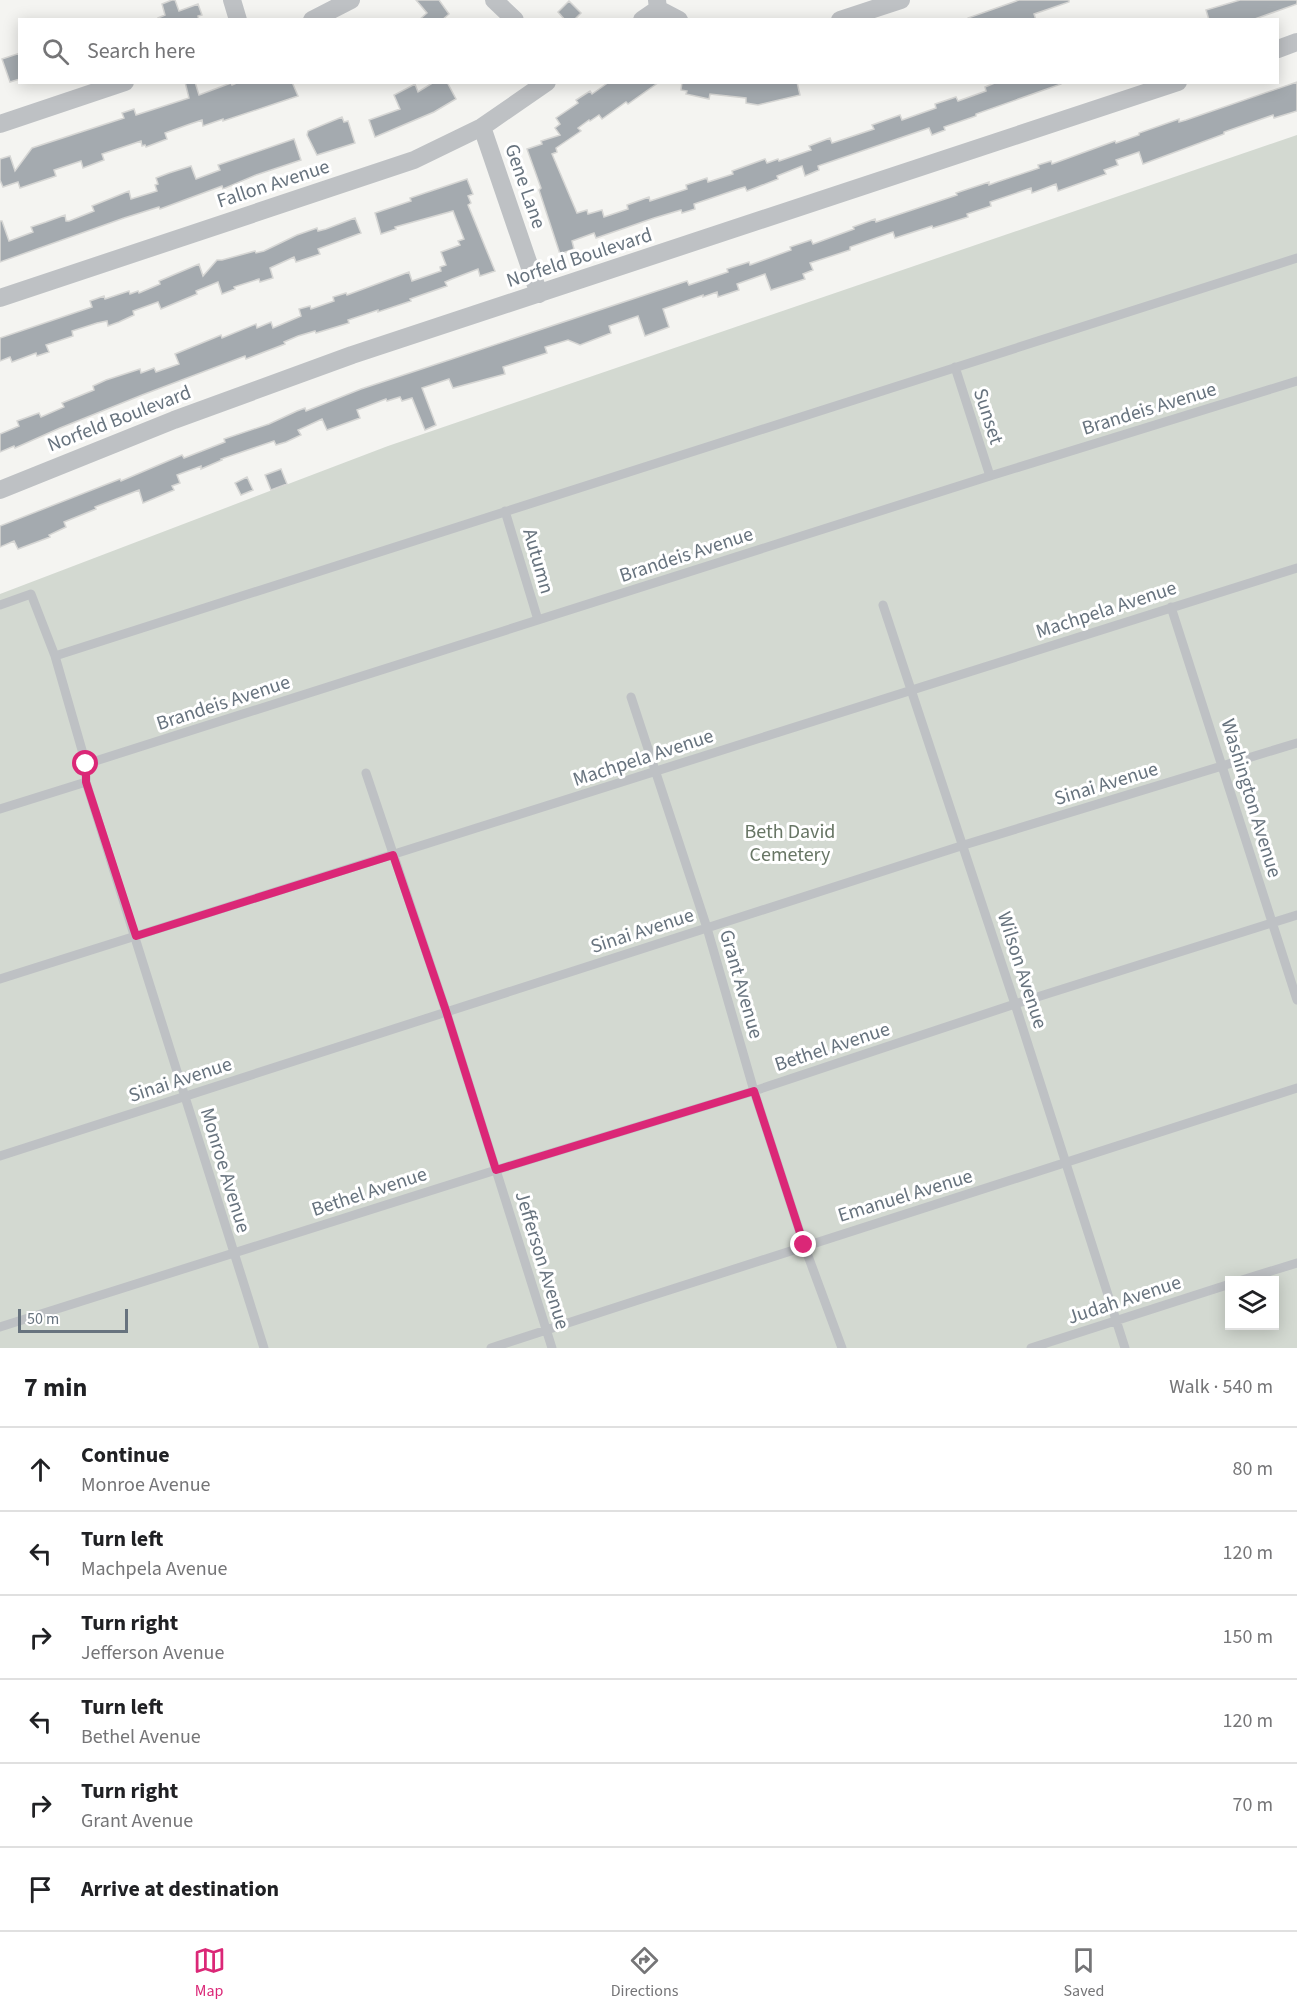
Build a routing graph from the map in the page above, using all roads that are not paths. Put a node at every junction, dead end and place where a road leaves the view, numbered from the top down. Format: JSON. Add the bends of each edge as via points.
{"nodes":[{"id":1,"x":232,"y":0,"type":"edge"},
{"id":2,"x":351,"y":0,"type":"edge"},
{"id":3,"x":494,"y":0,"type":"edge"},
{"id":4,"x":901,"y":0,"type":"edge"},
{"id":5,"x":657,"y":4,"type":"edge"},
{"id":6,"x":237,"y":18,"type":"edge"},
{"id":7,"x":316,"y":18,"type":"edge"},
{"id":8,"x":513,"y":18,"type":"edge"},
{"id":9,"x":644,"y":18,"type":"edge"},
{"id":10,"x":676,"y":18,"type":"edge"},
{"id":11,"x":846,"y":18,"type":"edge"},
{"id":12,"x":1297,"y":42,"type":"edge"},
{"id":13,"x":1279,"y":49,"type":"edge"},
{"id":14,"x":119,"y":84,"type":"edge"},
{"id":15,"x":544,"y":84,"type":"edge"},
{"id":16,"x":1172,"y":84,"type":"edge"},
{"id":17,"x":0,"y":124,"type":"edge"},
{"id":18,"x":482,"y":127,"type":"junction"},
{"id":19,"x":1297,"y":258,"type":"edge"},
{"id":20,"x":539,"y":294,"type":"junction"},
{"id":21,"x":0,"y":298,"type":"edge"},
{"id":22,"x":955,"y":366,"type":"junction"},
{"id":23,"x":1297,"y":381,"type":"edge"},
{"id":24,"x":990,"y":476,"type":"junction"},
{"id":25,"x":0,"y":490,"type":"edge"},
{"id":26,"x":505,"y":511,"type":"junction"},
{"id":27,"x":1297,"y":568,"type":"edge"},
{"id":28,"x":0,"y":605,"type":"edge"},
{"id":29,"x":883,"y":605,"type":"dead end"},
{"id":30,"x":1172,"y":608,"type":"junction"},
{"id":31,"x":538,"y":621,"type":"junction"},
{"id":32,"x":55,"y":656,"type":"junction"},
{"id":33,"x":912,"y":690,"type":"junction"},
{"id":34,"x":631,"y":697,"type":"dead end"},
{"id":35,"x":1297,"y":743,"type":"edge"},
{"id":36,"x":86,"y":764,"type":"junction"},
{"id":37,"x":1223,"y":766,"type":"junction"},
{"id":38,"x":655,"y":772,"type":"junction"},
{"id":39,"x":366,"y":773,"type":"dead end"},
{"id":40,"x":86,"y":782,"type":"junction"},
{"id":41,"x":0,"y":809,"type":"edge"},
{"id":42,"x":964,"y":845,"type":"junction"},
{"id":43,"x":393,"y":855,"type":"junction"},
{"id":44,"x":1297,"y":915,"type":"edge"},
{"id":45,"x":1272,"y":922,"type":"junction"},
{"id":46,"x":707,"y":928,"type":"junction"},
{"id":47,"x":136,"y":936,"type":"junction"},
{"id":48,"x":0,"y":979,"type":"edge"},
{"id":49,"x":1297,"y":1000,"type":"edge"},
{"id":50,"x":1016,"y":1004,"type":"junction"},
{"id":51,"x":446,"y":1011,"type":"junction"},
{"id":52,"x":1297,"y":1088,"type":"edge"},
{"id":53,"x":754,"y":1091,"type":"junction"},
{"id":54,"x":185,"y":1096,"type":"junction"},
{"id":55,"x":0,"y":1155,"type":"edge"},
{"id":56,"x":1066,"y":1163,"type":"junction"},
{"id":57,"x":496,"y":1170,"type":"junction"},
{"id":58,"x":804,"y":1245,"type":"junction"},
{"id":59,"x":233,"y":1253,"type":"junction"},
{"id":60,"x":1297,"y":1263,"type":"edge"},
{"id":61,"x":1257,"y":1276,"type":"edge"},
{"id":62,"x":1225,"y":1286,"type":"edge"},
{"id":63,"x":1116,"y":1319,"type":"junction"},
{"id":64,"x":0,"y":1326,"type":"edge"},
{"id":65,"x":547,"y":1330,"type":"junction"},
{"id":66,"x":264,"y":1348,"type":"edge"},
{"id":67,"x":491,"y":1348,"type":"edge"},
{"id":68,"x":552,"y":1348,"type":"edge"},
{"id":69,"x":842,"y":1348,"type":"edge"},
{"id":70,"x":1031,"y":1348,"type":"edge"},
{"id":71,"x":1125,"y":1348,"type":"edge"}],
"edges":[{"from":1,"to":6,"type":"street"},
{"from":2,"to":7,"type":"street"},
{"from":3,"to":8,"type":"street"},
{"from":4,"to":11,"type":"street"},
{"from":5,"to":9,"type":"street"},
{"from":5,"to":10,"type":"street"},
{"from":12,"to":13,"type":"street"},
{"from":14,"to":17,"type":"street"},
{"from":15,"to":18,"type":"street","name":"Fallon Avenue"},
{"from":16,"to":20,"type":"street","name":"Norfeld Boulevard"},
{"from":18,"to":20,"type":"street","name":"Gene Lane"},
{"from":18,"to":21,"type":"street","name":"Fallon Avenue","via":[[414,160]]},
{"from":19,"to":22,"type":"lane"},
{"from":20,"to":25,"type":"street","name":"Norfeld Boulevard","via":[[174,420]]},
{"from":22,"to":24,"type":"lane","name":"Sunset"},
{"from":22,"to":26,"type":"lane"},
{"from":23,"to":24,"type":"lane","name":"Brandeis Avenue"},
{"from":24,"to":31,"type":"lane","name":"Brandeis Avenue"},
{"from":26,"to":31,"type":"lane","name":"Autumn"},
{"from":26,"to":32,"type":"lane"},
{"from":27,"to":30,"type":"lane","name":"Machpela Avenue"},
{"from":28,"to":32,"type":"lane","name":"Monroe Avenue","via":[[31,594]]},
{"from":29,"to":33,"type":"lane","name":"Wilson Avenue"},
{"from":30,"to":33,"type":"lane","name":"Machpela Avenue"},
{"from":30,"to":37,"type":"lane","name":"Washington Avenue"},
{"from":31,"to":36,"type":"lane","name":"Brandeis Avenue"},
{"from":32,"to":36,"type":"lane","name":"Monroe Avenue"},
{"from":33,"to":38,"type":"lane","name":"Machpela Avenue"},
{"from":33,"to":42,"type":"lane","name":"Wilson Avenue"},
{"from":34,"to":38,"type":"lane","name":"Grant Avenue"},
{"from":35,"to":37,"type":"lane","name":"Sinai Avenue"},
{"from":36,"to":40,"type":"lane","name":"Monroe Avenue"},
{"from":37,"to":42,"type":"lane","name":"Sinai Avenue"},
{"from":37,"to":45,"type":"lane","name":"Washington Avenue"},
{"from":38,"to":43,"type":"lane","name":"Machpela Avenue"},
{"from":38,"to":46,"type":"lane","name":"Grant Avenue"},
{"from":39,"to":43,"type":"lane","name":"Jefferson Avenue"},
{"from":40,"to":41,"type":"lane"},
{"from":40,"to":47,"type":"lane","name":"Monroe Avenue"},
{"from":42,"to":46,"type":"lane","name":"Sinai Avenue"},
{"from":42,"to":50,"type":"lane","name":"Wilson Avenue"},
{"from":43,"to":47,"type":"lane","name":"Machpela Avenue"},
{"from":43,"to":51,"type":"lane","name":"Jefferson Avenue"},
{"from":44,"to":45,"type":"lane","name":"Bethel Avenue"},
{"from":45,"to":49,"type":"lane","name":"Washington Avenue"},
{"from":45,"to":50,"type":"lane","name":"Bethel Avenue"},
{"from":46,"to":51,"type":"lane","name":"Sinai Avenue"},
{"from":46,"to":53,"type":"lane","name":"Grant Avenue"},
{"from":47,"to":48,"type":"lane","name":"Machpela Avenue"},
{"from":47,"to":54,"type":"lane","name":"Monroe Avenue"},
{"from":50,"to":53,"type":"lane","name":"Bethel Avenue"},
{"from":50,"to":56,"type":"lane","name":"Wilson Avenue"},
{"from":51,"to":54,"type":"lane","name":"Sinai Avenue"},
{"from":51,"to":57,"type":"lane","name":"Jefferson Avenue"},
{"from":52,"to":56,"type":"lane","name":"Emanuel Avenue"},
{"from":53,"to":57,"type":"lane","name":"Bethel Avenue"},
{"from":53,"to":58,"type":"lane","name":"Grant Avenue"},
{"from":54,"to":55,"type":"lane","name":"Sinai Avenue"},
{"from":54,"to":59,"type":"lane","name":"Monroe Avenue"},
{"from":56,"to":58,"type":"lane","name":"Emanuel Avenue"},
{"from":56,"to":63,"type":"lane","name":"Wilson Avenue"},
{"from":57,"to":59,"type":"lane","name":"Bethel Avenue"},
{"from":57,"to":65,"type":"lane","name":"Jefferson Avenue"},
{"from":58,"to":65,"type":"lane","name":"Emanuel Avenue"},
{"from":58,"to":69,"type":"lane","name":"Grant Avenue"},
{"from":59,"to":64,"type":"lane","name":"Bethel Avenue"},
{"from":59,"to":66,"type":"lane","name":"Monroe Avenue"},
{"from":60,"to":61,"type":"lane"},
{"from":62,"to":63,"type":"lane","name":"Judah Avenue"},
{"from":63,"to":70,"type":"lane","name":"Judah Avenue"},
{"from":63,"to":71,"type":"lane","name":"Wilson Avenue"},
{"from":65,"to":67,"type":"lane","name":"Emanuel Avenue"},
{"from":65,"to":68,"type":"lane","name":"Jefferson Avenue"}]}
